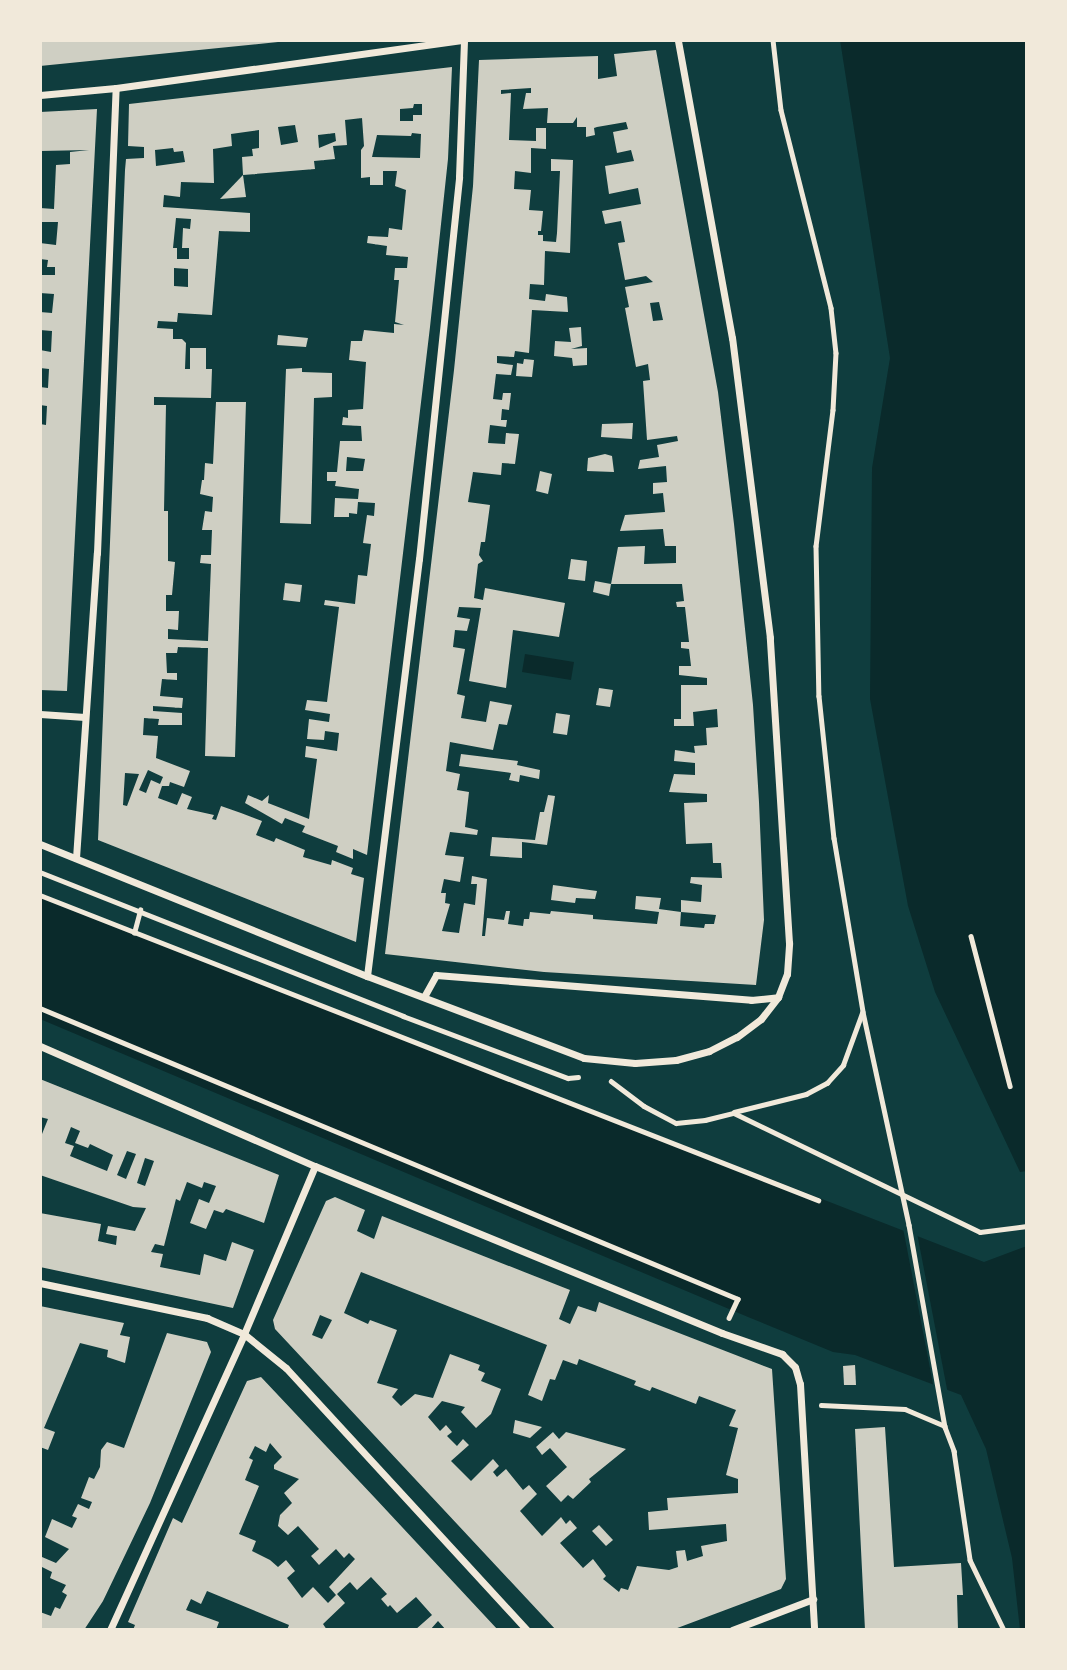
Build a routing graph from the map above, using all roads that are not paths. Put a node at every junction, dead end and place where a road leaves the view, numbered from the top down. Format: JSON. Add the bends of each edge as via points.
{"nodes":[{"id":1,"x":464,"y":40,"type":"edge"},
{"id":2,"x":678,"y":40,"type":"edge"},
{"id":3,"x":116,"y":88,"type":"junction"},
{"id":4,"x":40,"y":95,"type":"edge"},
{"id":5,"x":40,"y":714,"type":"edge"},
{"id":6,"x":85,"y":717,"type":"junction"},
{"id":7,"x":40,"y":844,"type":"edge"},
{"id":8,"x":76,"y":858,"type":"junction"},
{"id":9,"x":367,"y":975,"type":"junction"},
{"id":10,"x":425,"y":995,"type":"junction"},
{"id":11,"x":778,"y":997,"type":"junction"},
{"id":12,"x":40,"y":1046,"type":"edge"},
{"id":13,"x":315,"y":1166,"type":"junction"},
{"id":14,"x":40,"y":1283,"type":"edge"},
{"id":15,"x":244,"y":1334,"type":"junction"},
{"id":16,"x":813,"y":1599,"type":"junction"},
{"id":17,"x":110,"y":1630,"type":"edge"},
{"id":18,"x":527,"y":1630,"type":"edge"},
{"id":19,"x":732,"y":1630,"type":"edge"},
{"id":20,"x":814,"y":1630,"type":"edge"}],
"edges":[{"from":1,"to":3,"type":"street"},
{"from":1,"to":9,"type":"street","via":[[459,177],[419,559]]},
{"from":2,"to":11,"type":"street","via":[[732,338],[770,638],[789,943],[787,974]]},
{"from":3,"to":4,"type":"street"},
{"from":3,"to":6,"type":"street","via":[[97,553]]},
{"from":5,"to":6,"type":"street"},
{"from":6,"to":8,"type":"street"},
{"from":7,"to":8,"type":"street"},
{"from":8,"to":9,"type":"street"},
{"from":9,"to":10,"type":"street"},
{"from":10,"to":11,"type":"street","via":[[436,975],[751,1000]]},
{"from":10,"to":11,"type":"street","via":[[584,1058],[635,1063],[676,1060],[709,1051],[761,1019]]},
{"from":12,"to":13,"type":"street"},
{"from":13,"to":15,"type":"street"},
{"from":13,"to":16,"type":"street","via":[[722,1333],[782,1353],[795,1367],[802,1404]]},
{"from":14,"to":15,"type":"street","via":[[207,1318]]},
{"from":15,"to":17,"type":"street"},
{"from":15,"to":18,"type":"street","via":[[286,1368]]},
{"from":16,"to":19,"type":"street"},
{"from":16,"to":20,"type":"street"}]}
